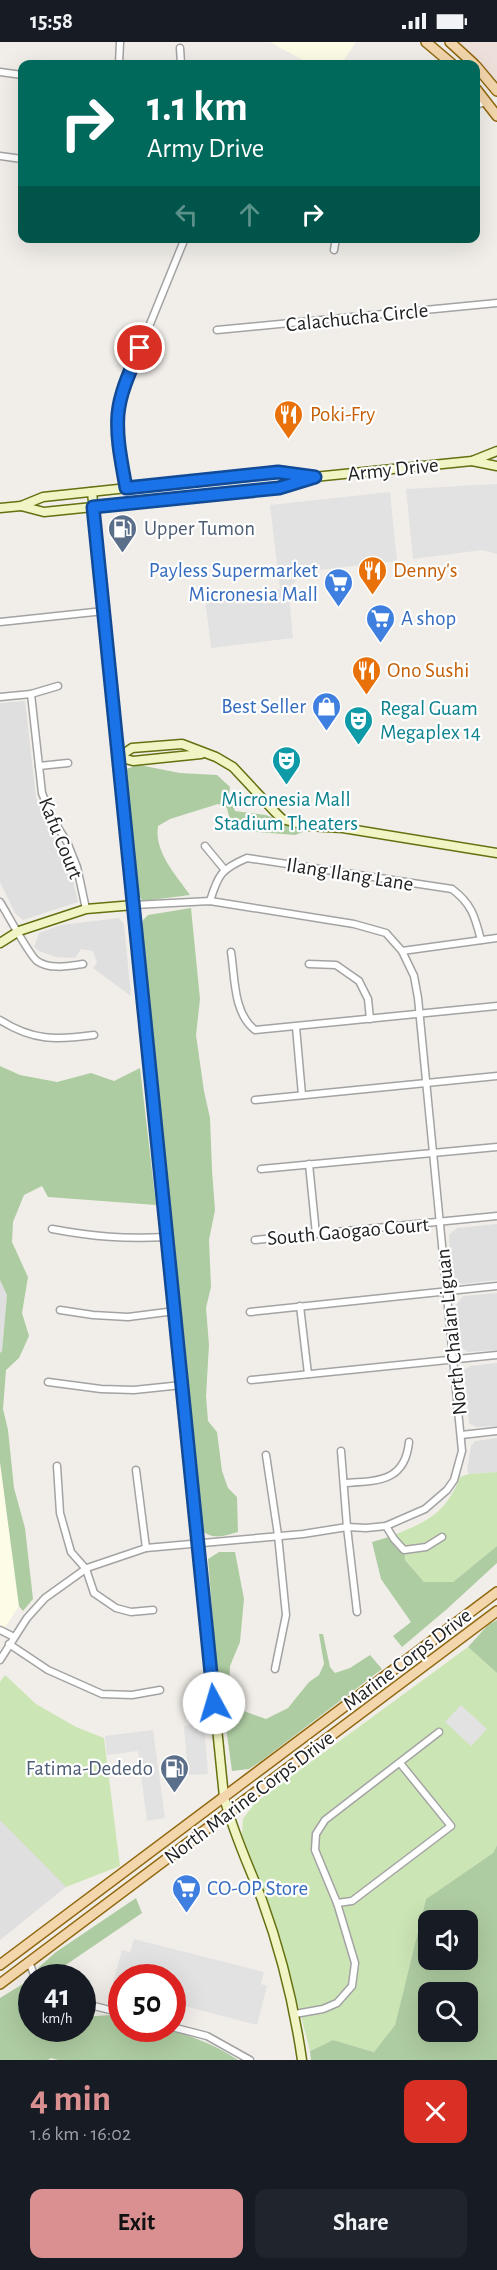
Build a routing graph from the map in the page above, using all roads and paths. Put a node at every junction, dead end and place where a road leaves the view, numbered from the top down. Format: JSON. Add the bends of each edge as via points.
{"nodes":[{"id":1,"x":120,"y":42,"type":"edge"},
{"id":2,"x":426,"y":42,"type":"edge"},
{"id":3,"x":450,"y":42,"type":"edge"},
{"id":4,"x":180,"y":48,"type":"dead end"},
{"id":5,"x":119,"y":60,"type":"edge"},
{"id":6,"x":181,"y":60,"type":"edge"},
{"id":7,"x":448,"y":60,"type":"edge"},
{"id":8,"x":470,"y":60,"type":"edge"},
{"id":9,"x":480,"y":71,"type":"edge"},
{"id":10,"x":0,"y":72,"type":"edge"},
{"id":11,"x":18,"y":74,"type":"edge"},
{"id":12,"x":497,"y":91,"type":"edge"},
{"id":13,"x":480,"y":94,"type":"edge"},
{"id":14,"x":486,"y":102,"type":"junction"},
{"id":15,"x":480,"y":104,"type":"edge"},
{"id":16,"x":497,"y":116,"type":"edge"},
{"id":17,"x":0,"y":156,"type":"edge"},
{"id":18,"x":18,"y":158,"type":"edge"},
{"id":19,"x":184,"y":243,"type":"edge"},
{"id":20,"x":335,"y":243,"type":"edge"},
{"id":21,"x":334,"y":250,"type":"dead end"},
{"id":22,"x":497,"y":303,"type":"edge"},
{"id":23,"x":217,"y":330,"type":"dead end"},
{"id":24,"x":497,"y":451,"type":"edge"},
{"id":25,"x":472,"y":461,"type":"junction"},
{"id":26,"x":497,"y":466,"type":"edge"},
{"id":27,"x":315,"y":477,"type":"junction"},
{"id":28,"x":126,"y":488,"type":"junction"},
{"id":29,"x":92,"y":492,"type":"junction"},
{"id":30,"x":21,"y":506,"type":"junction"},
{"id":31,"x":93,"y":507,"type":"junction"},
{"id":32,"x":0,"y":508,"type":"edge"},
{"id":33,"x":104,"y":611,"type":"junction"},
{"id":34,"x":0,"y":621,"type":"edge"},
{"id":35,"x":58,"y":686,"type":"dead end"},
{"id":36,"x":31,"y":694,"type":"junction"},
{"id":37,"x":0,"y":698,"type":"edge"},
{"id":38,"x":118,"y":757,"type":"junction"},
{"id":39,"x":68,"y":763,"type":"dead end"},
{"id":40,"x":39,"y":766,"type":"junction"},
{"id":41,"x":205,"y":846,"type":"dead end"},
{"id":42,"x":497,"y":853,"type":"edge"},
{"id":43,"x":224,"y":869,"type":"junction"},
{"id":44,"x":210,"y":901,"type":"junction"},
{"id":45,"x":0,"y":902,"type":"edge"},
{"id":46,"x":134,"y":905,"type":"junction"},
{"id":47,"x":86,"y":909,"type":"junction"},
{"id":48,"x":19,"y":931,"type":"junction"},
{"id":49,"x":497,"y":938,"type":"edge"},
{"id":50,"x":481,"y":940,"type":"junction"},
{"id":51,"x":0,"y":943,"type":"edge"},
{"id":52,"x":402,"y":951,"type":"junction"},
{"id":53,"x":231,"y":952,"type":"dead end"},
{"id":54,"x":83,"y":964,"type":"dead end"},
{"id":55,"x":309,"y":964,"type":"dead end"},
{"id":56,"x":497,"y":1006,"type":"edge"},
{"id":57,"x":419,"y":1014,"type":"junction"},
{"id":58,"x":370,"y":1019,"type":"junction"},
{"id":59,"x":0,"y":1020,"type":"edge"},
{"id":60,"x":296,"y":1027,"type":"junction"},
{"id":61,"x":94,"y":1035,"type":"dead end"},
{"id":62,"x":497,"y":1076,"type":"edge"},
{"id":63,"x":426,"y":1084,"type":"junction"},
{"id":64,"x":302,"y":1095,"type":"junction"},
{"id":65,"x":255,"y":1100,"type":"dead end"},
{"id":66,"x":497,"y":1147,"type":"edge"},
{"id":67,"x":433,"y":1153,"type":"junction"},
{"id":68,"x":309,"y":1164,"type":"junction"},
{"id":69,"x":261,"y":1169,"type":"dead end"},
{"id":70,"x":497,"y":1216,"type":"edge"},
{"id":71,"x":440,"y":1222,"type":"junction"},
{"id":72,"x":52,"y":1229,"type":"dead end"},
{"id":73,"x":316,"y":1234,"type":"junction"},
{"id":74,"x":167,"y":1237,"type":"junction"},
{"id":75,"x":255,"y":1240,"type":"dead end"},
{"id":76,"x":497,"y":1286,"type":"edge"},
{"id":77,"x":447,"y":1291,"type":"junction"},
{"id":78,"x":300,"y":1306,"type":"junction"},
{"id":79,"x":60,"y":1310,"type":"dead end"},
{"id":80,"x":175,"y":1311,"type":"junction"},
{"id":81,"x":250,"y":1312,"type":"dead end"},
{"id":82,"x":497,"y":1356,"type":"edge"},
{"id":83,"x":454,"y":1359,"type":"junction"},
{"id":84,"x":309,"y":1374,"type":"junction"},
{"id":85,"x":251,"y":1380,"type":"dead end"},
{"id":86,"x":48,"y":1382,"type":"dead end"},
{"id":87,"x":182,"y":1385,"type":"junction"},
{"id":88,"x":497,"y":1431,"type":"edge"},
{"id":89,"x":461,"y":1435,"type":"junction"},
{"id":90,"x":409,"y":1442,"type":"dead end"},
{"id":91,"x":341,"y":1451,"type":"dead end"},
{"id":92,"x":266,"y":1455,"type":"dead end"},
{"id":93,"x":57,"y":1466,"type":"dead end"},
{"id":94,"x":136,"y":1470,"type":"dead end"},
{"id":95,"x":344,"y":1484,"type":"junction"},
{"id":96,"x":386,"y":1526,"type":"junction"},
{"id":97,"x":347,"y":1527,"type":"junction"},
{"id":98,"x":278,"y":1535,"type":"junction"},
{"id":99,"x":442,"y":1537,"type":"dead end"},
{"id":100,"x":198,"y":1543,"type":"junction"},
{"id":101,"x":146,"y":1548,"type":"junction"},
{"id":102,"x":86,"y":1569,"type":"junction"},
{"id":103,"x":497,"y":1592,"type":"edge"},
{"id":104,"x":153,"y":1610,"type":"dead end"},
{"id":105,"x":497,"y":1611,"type":"edge"},
{"id":106,"x":357,"y":1612,"type":"dead end"},
{"id":107,"x":0,"y":1630,"type":"edge"},
{"id":108,"x":14,"y":1637,"type":"junction"},
{"id":109,"x":9,"y":1644,"type":"junction"},
{"id":110,"x":0,"y":1660,"type":"edge"},
{"id":111,"x":275,"y":1669,"type":"dead end"},
{"id":112,"x":160,"y":1690,"type":"dead end"},
{"id":113,"x":440,"y":1732,"type":"dead end"},
{"id":114,"x":400,"y":1763,"type":"junction"},
{"id":115,"x":224,"y":1797,"type":"junction"},
{"id":116,"x":228,"y":1813,"type":"junction"},
{"id":117,"x":337,"y":1903,"type":"junction"},
{"id":118,"x":29,"y":1962,"type":"joint"},
{"id":119,"x":0,"y":1965,"type":"edge"},
{"id":120,"x":0,"y":1984,"type":"edge"},
{"id":121,"x":295,"y":2014,"type":"junction"},
{"id":122,"x":186,"y":2030,"type":"edge"},
{"id":123,"x":250,"y":2060,"type":"edge"},
{"id":124,"x":302,"y":2060,"type":"edge"}],
"edges":[{"from":1,"to":5,"type":"street"},
{"from":2,"to":7,"type":"main road"},
{"from":3,"to":8,"type":"main road"},
{"from":4,"to":6,"type":"street"},
{"from":9,"to":12,"type":"main road"},
{"from":10,"to":11,"type":"street"},
{"from":13,"to":14,"type":"main road"},
{"from":14,"to":15,"type":"street"},
{"from":14,"to":16,"type":"main road"},
{"from":17,"to":18,"type":"street"},
{"from":19,"to":28,"type":"street","via":[[126,383],[118,413],[118,442]]},
{"from":20,"to":21,"type":"street"},
{"from":22,"to":23,"type":"street","name":"Calachucha Circle"},
{"from":24,"to":25,"type":"main road","name":"Army Drive"},
{"from":25,"to":26,"type":"main road","name":"Army Drive"},
{"from":25,"to":27,"type":"main road","name":"Army Drive"},
{"from":27,"to":28,"type":"main road","name":"Army Drive","via":[[278,472]]},
{"from":27,"to":31,"type":"main road","name":"Army Drive","via":[[279,488]]},
{"from":28,"to":29,"type":"main road","name":"Army Drive"},
{"from":29,"to":30,"type":"main road","name":"Army Drive","via":[[43,497]]},
{"from":29,"to":31,"type":"main road"},
{"from":30,"to":31,"type":"main road","name":"Army Drive","via":[[44,512]]},
{"from":30,"to":32,"type":"main road","name":"Army Drive"},
{"from":31,"to":33,"type":"main road"},
{"from":33,"to":34,"type":"street"},
{"from":33,"to":38,"type":"main road"},
{"from":35,"to":36,"type":"street"},
{"from":36,"to":37,"type":"street"},
{"from":36,"to":40,"type":"street","name":"Kafu Court"},
{"from":38,"to":42,"type":"main road","via":[[132,748],[182,744],[233,767],[274,812],[293,823]]},
{"from":38,"to":46,"type":"main road"},
{"from":39,"to":40,"type":"street"},
{"from":40,"to":47,"type":"street","name":"Kafu Court","via":[[42,793],[77,867]]},
{"from":41,"to":43,"type":"street"},
{"from":43,"to":44,"type":"street"},
{"from":43,"to":50,"type":"street","name":"Ilang Ilang Lane","via":[[247,858],[452,889],[473,912]]},
{"from":44,"to":46,"type":"street","name":"North Chalan Liguan"},
{"from":44,"to":52,"type":"street","name":"North Chalan Liguan","via":[[354,924],[386,933]]},
{"from":45,"to":48,"type":"street"},
{"from":46,"to":47,"type":"main road"},
{"from":46,"to":74,"type":"main road"},
{"from":47,"to":48,"type":"main road"},
{"from":48,"to":51,"type":"main road"},
{"from":48,"to":54,"type":"street","via":[[38,961],[54,966]]},
{"from":49,"to":50,"type":"street"},
{"from":50,"to":52,"type":"street"},
{"from":52,"to":57,"type":"street","name":"North Chalan Liguan","via":[[414,976]]},
{"from":53,"to":60,"type":"street","via":[[246,1023],[255,1030]]},
{"from":55,"to":58,"type":"street","via":[[336,965],[359,981],[368,999]]},
{"from":56,"to":57,"type":"street"},
{"from":57,"to":58,"type":"street"},
{"from":57,"to":63,"type":"street","name":"North Chalan Liguan"},
{"from":58,"to":60,"type":"street"},
{"from":59,"to":61,"type":"street","via":[[39,1038]]},
{"from":60,"to":64,"type":"street"},
{"from":62,"to":63,"type":"street"},
{"from":63,"to":64,"type":"street"},
{"from":63,"to":67,"type":"street","name":"North Chalan Liguan"},
{"from":64,"to":65,"type":"street"},
{"from":66,"to":67,"type":"street"},
{"from":67,"to":68,"type":"street"},
{"from":67,"to":71,"type":"street","name":"North Chalan Liguan"},
{"from":68,"to":69,"type":"street"},
{"from":68,"to":73,"type":"street"},
{"from":70,"to":71,"type":"street","name":"South Gaogao Court"},
{"from":71,"to":73,"type":"street","name":"South Gaogao Court"},
{"from":71,"to":77,"type":"street","name":"North Chalan Liguan"},
{"from":72,"to":74,"type":"street","via":[[102,1238]]},
{"from":73,"to":75,"type":"street","name":"South Gaogao Court"},
{"from":74,"to":80,"type":"main road"},
{"from":76,"to":77,"type":"street"},
{"from":77,"to":78,"type":"street"},
{"from":77,"to":83,"type":"street","name":"North Chalan Liguan"},
{"from":78,"to":81,"type":"street"},
{"from":78,"to":84,"type":"street"},
{"from":79,"to":80,"type":"street","via":[[128,1317]]},
{"from":80,"to":87,"type":"main road"},
{"from":82,"to":83,"type":"street"},
{"from":83,"to":84,"type":"street"},
{"from":83,"to":89,"type":"street","name":"North Chalan Liguan"},
{"from":84,"to":85,"type":"street"},
{"from":86,"to":87,"type":"street","via":[[134,1390]]},
{"from":87,"to":100,"type":"main road"},
{"from":88,"to":89,"type":"street"},
{"from":89,"to":96,"type":"street","name":"North Chalan Liguan","via":[[462,1452],[447,1490],[425,1509]]},
{"from":90,"to":95,"type":"street","via":[[407,1459],[399,1471],[379,1479]]},
{"from":91,"to":95,"type":"street"},
{"from":92,"to":98,"type":"street"},
{"from":93,"to":102,"type":"street","via":[[60,1513],[71,1552]]},
{"from":94,"to":101,"type":"street"},
{"from":95,"to":97,"type":"street"},
{"from":96,"to":97,"type":"street","name":"North Chalan Liguan"},
{"from":96,"to":99,"type":"street","via":[[404,1550],[426,1547]]},
{"from":97,"to":98,"type":"street","name":"North Chalan Liguan"},
{"from":97,"to":106,"type":"street"},
{"from":98,"to":100,"type":"street","name":"North Chalan Liguan"},
{"from":98,"to":111,"type":"street","via":[[286,1614]]},
{"from":100,"to":101,"type":"street","name":"North Chalan Liguan"},
{"from":100,"to":115,"type":"main road"},
{"from":101,"to":102,"type":"street","name":"North Chalan Liguan"},
{"from":102,"to":104,"type":"street","via":[[94,1593],[116,1608],[131,1612]]},
{"from":102,"to":108,"type":"street","name":"North Chalan Liguan","via":[[45,1598]]},
{"from":103,"to":115,"type":"main road","name":"Marine Corps Drive"},
{"from":105,"to":116,"type":"main road","name":"North Marine Corps Drive"},
{"from":107,"to":108,"type":"street"},
{"from":108,"to":109,"type":"street","name":"North Chalan Liguan"},
{"from":109,"to":110,"type":"street","name":"North Chalan Liguan"},
{"from":109,"to":112,"type":"street","via":[[48,1670],[102,1694],[132,1695]]},
{"from":113,"to":114,"type":"street"},
{"from":114,"to":117,"type":"street","via":[[325,1820],[316,1834],[315,1850]]},
{"from":114,"to":117,"type":"street","via":[[451,1826],[352,1901]]},
{"from":115,"to":116,"type":"main road"},
{"from":115,"to":119,"type":"main road","name":"Marine Corps Drive"},
{"from":116,"to":118,"type":"main road","name":"North Marine Corps Drive"},
{"from":116,"to":121,"type":"main road","via":[[276,1940]]},
{"from":117,"to":121,"type":"street","via":[[355,1963],[352,1986],[337,2003]]},
{"from":118,"to":120,"type":"main road","name":"North Marine Corps Drive"},
{"from":121,"to":124,"type":"main road"},
{"from":122,"to":123,"type":"street","via":[[207,2036]]}]}
